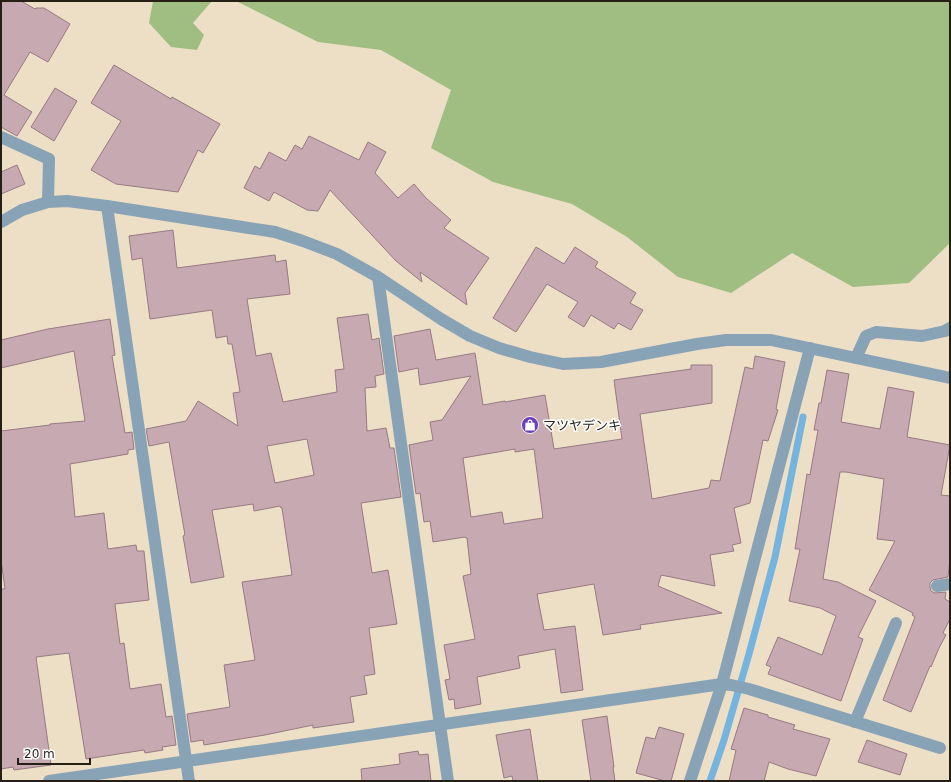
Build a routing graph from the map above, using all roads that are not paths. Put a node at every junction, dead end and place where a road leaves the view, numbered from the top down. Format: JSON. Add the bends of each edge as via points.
{"nodes":[{"id":1,"x":1,"y":138,"type":"edge"},
{"id":2,"x":48,"y":202,"type":"junction"},
{"id":3,"x":107,"y":206,"type":"junction"},
{"id":4,"x":1,"y":222,"type":"edge"},
{"id":5,"x":378,"y":278,"type":"junction"},
{"id":6,"x":950,"y":328,"type":"edge"},
{"id":7,"x":810,"y":348,"type":"junction"},
{"id":8,"x":856,"y":358,"type":"junction"},
{"id":9,"x":950,"y":378,"type":"edge"},
{"id":10,"x":950,"y":584,"type":"edge"},
{"id":11,"x":937,"y":586,"type":"dead end"},
{"id":12,"x":896,"y":623,"type":"dead end"},
{"id":13,"x":726,"y":685,"type":"junction"},
{"id":14,"x":855,"y":722,"type":"junction"},
{"id":15,"x":440,"y":725,"type":"junction"},
{"id":16,"x":940,"y":748,"type":"dead end"},
{"id":17,"x":186,"y":761,"type":"junction"},
{"id":18,"x":49,"y":781,"type":"edge"},
{"id":19,"x":189,"y":781,"type":"edge"},
{"id":20,"x":448,"y":781,"type":"edge"},
{"id":21,"x":690,"y":781,"type":"edge"}],
"edges":[{"from":1,"to":2,"type":"street","via":[[49,159]]},
{"from":2,"to":3,"type":"street","via":[[67,201]]},
{"from":2,"to":4,"type":"street","via":[[22,210]]},
{"from":3,"to":5,"type":"street","via":[[275,232],[337,254]]},
{"from":3,"to":17,"type":"street"},
{"from":5,"to":7,"type":"street","via":[[470,336],[499,348],[563,364],[601,362],[726,340],[771,340]]},
{"from":5,"to":15,"type":"street"},
{"from":6,"to":8,"type":"street","via":[[922,336],[876,332],[866,336]]},
{"from":7,"to":8,"type":"street"},
{"from":7,"to":13,"type":"street"},
{"from":8,"to":9,"type":"street"},
{"from":10,"to":11,"type":"street"},
{"from":12,"to":14,"type":"street"},
{"from":13,"to":14,"type":"street","via":[[749,689]]},
{"from":13,"to":15,"type":"street"},
{"from":13,"to":21,"type":"street"},
{"from":14,"to":16,"type":"street"},
{"from":15,"to":17,"type":"street"},
{"from":15,"to":20,"type":"street"},
{"from":17,"to":18,"type":"street"},
{"from":17,"to":19,"type":"street"}]}
